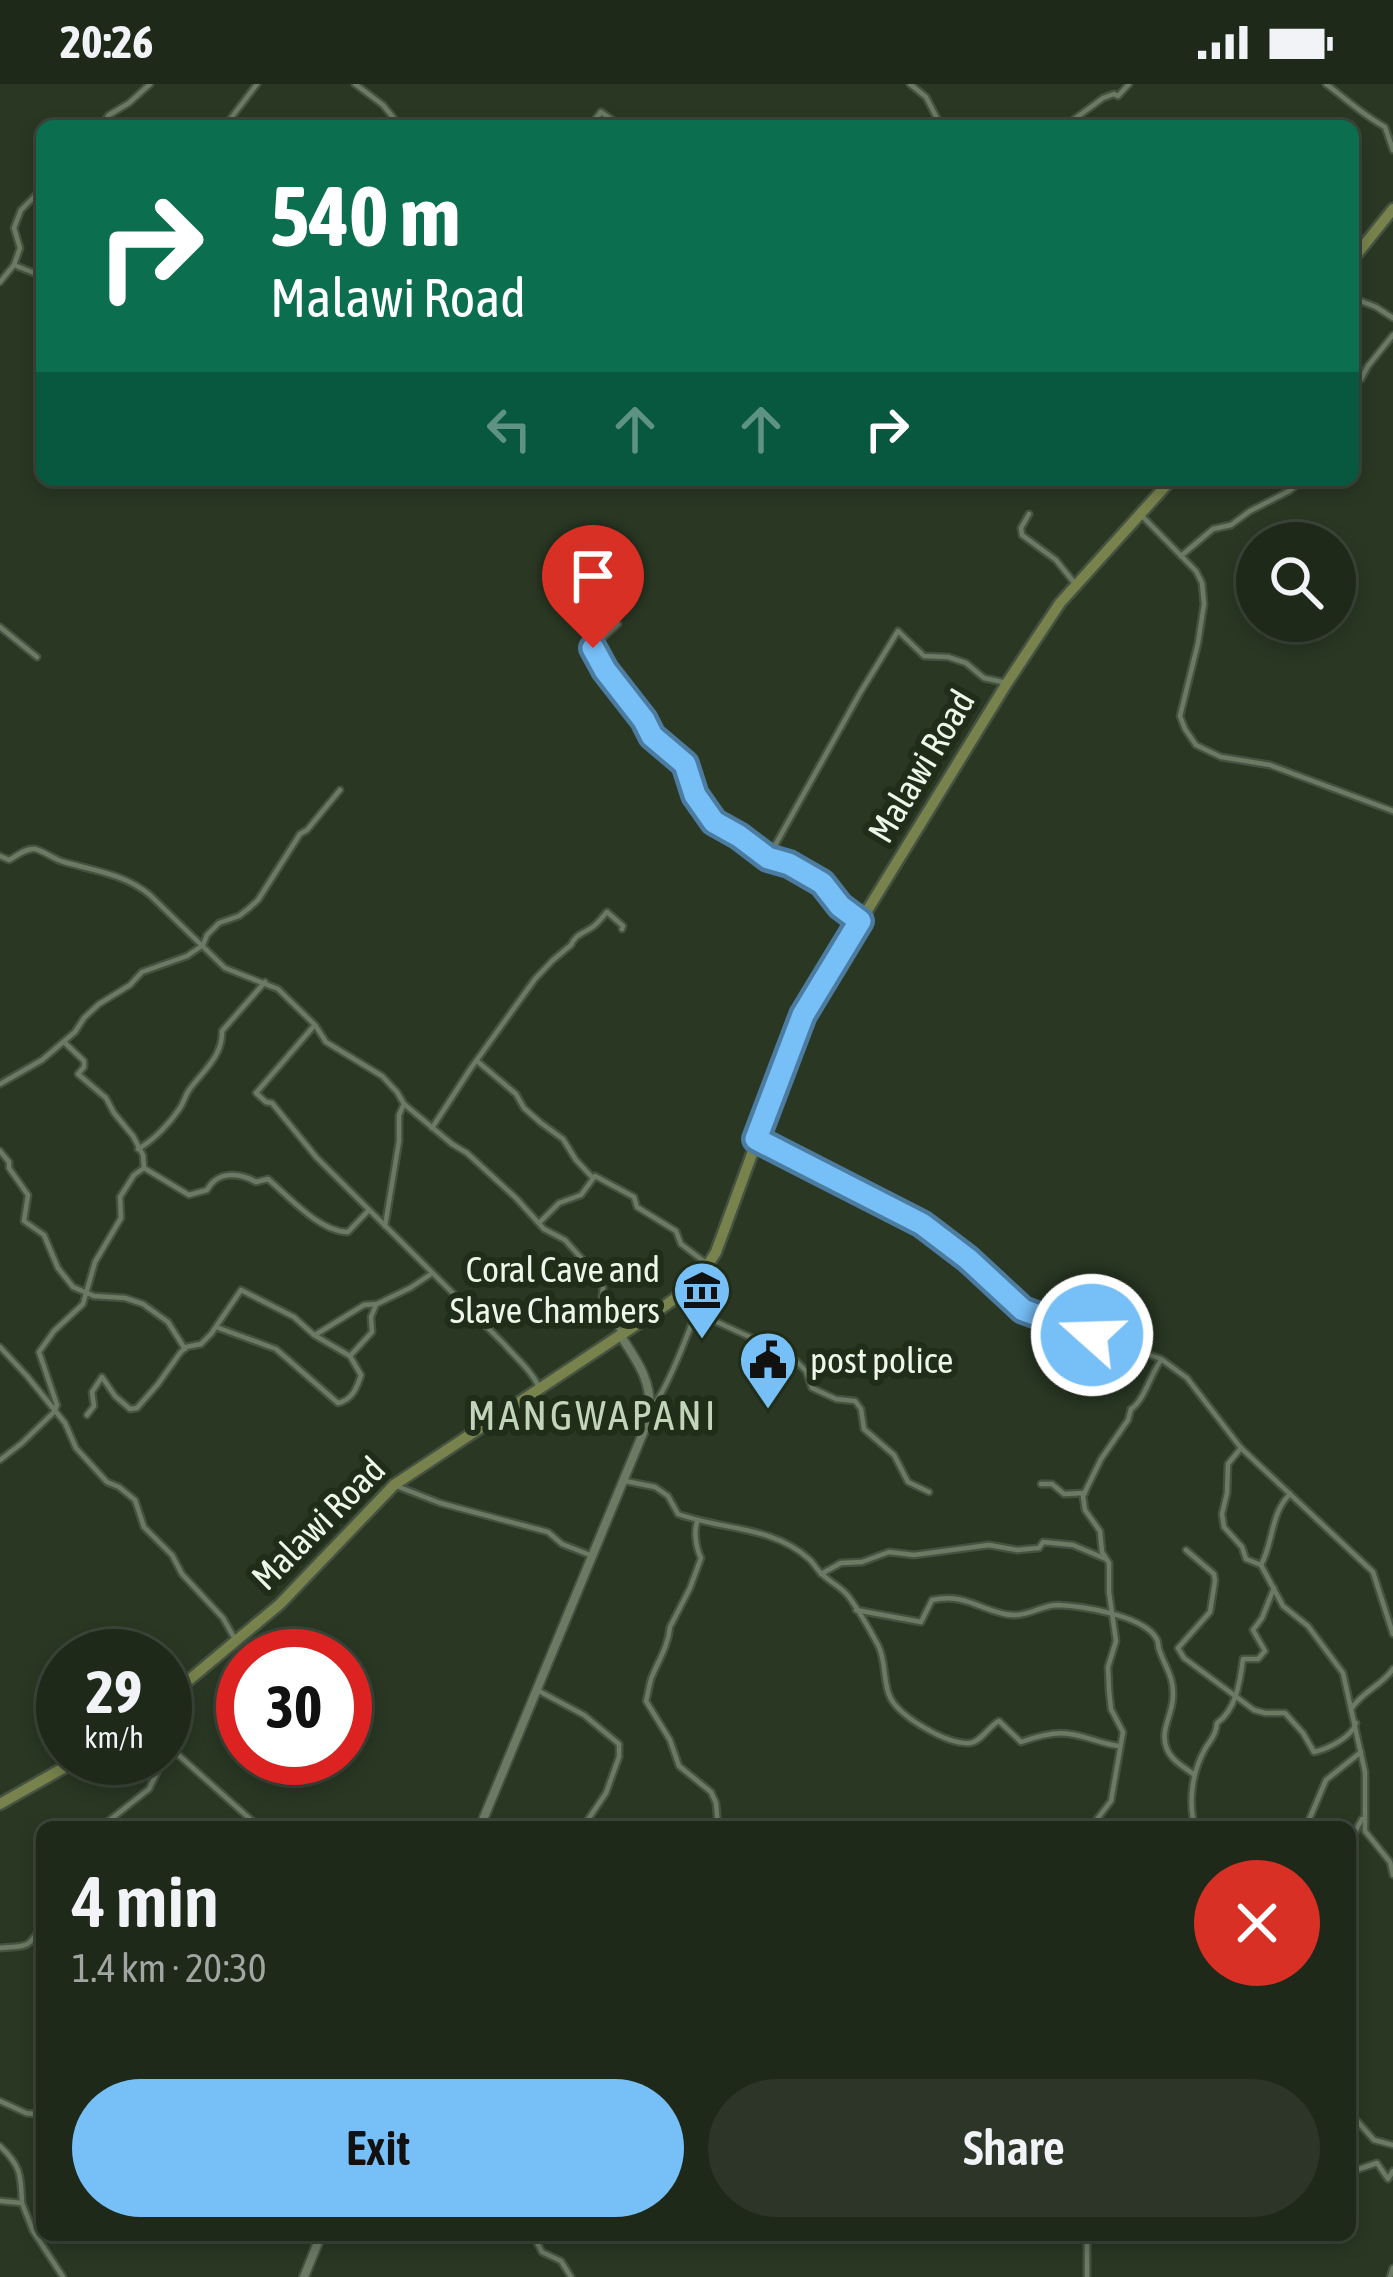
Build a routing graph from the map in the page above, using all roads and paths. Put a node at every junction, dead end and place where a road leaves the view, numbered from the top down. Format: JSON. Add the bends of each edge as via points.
{"nodes":[{"id":1,"x":150,"y":84,"type":"edge"},
{"id":2,"x":257,"y":84,"type":"edge"},
{"id":3,"x":355,"y":84,"type":"edge"},
{"id":4,"x":910,"y":84,"type":"edge"},
{"id":5,"x":1129,"y":84,"type":"edge"},
{"id":6,"x":1326,"y":84,"type":"edge"},
{"id":7,"x":105,"y":120,"type":"edge"},
{"id":8,"x":230,"y":120,"type":"edge"},
{"id":9,"x":395,"y":120,"type":"edge"},
{"id":10,"x":937,"y":120,"type":"edge"},
{"id":11,"x":1074,"y":120,"type":"edge"},
{"id":12,"x":1393,"y":149,"type":"edge"},
{"id":13,"x":36,"y":195,"type":"edge"},
{"id":14,"x":1393,"y":209,"type":"edge"},
{"id":15,"x":1359,"y":252,"type":"edge"},
{"id":16,"x":14,"y":265,"type":"junction"},
{"id":17,"x":36,"y":274,"type":"edge"},
{"id":18,"x":0,"y":282,"type":"edge"},
{"id":19,"x":1359,"y":300,"type":"edge"},
{"id":20,"x":1393,"y":318,"type":"edge"},
{"id":21,"x":1393,"y":335,"type":"edge"},
{"id":22,"x":1359,"y":380,"type":"edge"},
{"id":23,"x":1166,"y":486,"type":"edge"},
{"id":24,"x":1294,"y":486,"type":"edge"},
{"id":25,"x":1029,"y":514,"type":"dead end"},
{"id":26,"x":1140,"y":514,"type":"junction"},
{"id":27,"x":1181,"y":556,"type":"junction"},
{"id":28,"x":1076,"y":585,"type":"junction"},
{"id":29,"x":618,"y":624,"type":"dead end"},
{"id":30,"x":0,"y":627,"type":"edge"},
{"id":31,"x":37,"y":657,"type":"dead end"},
{"id":32,"x":1007,"y":682,"type":"junction"},
{"id":33,"x":340,"y":790,"type":"dead end"},
{"id":34,"x":1393,"y":811,"type":"edge"},
{"id":35,"x":0,"y":856,"type":"edge"},
{"id":36,"x":768,"y":858,"type":"junction"},
{"id":37,"x":860,"y":921,"type":"junction"},
{"id":38,"x":622,"y":928,"type":"dead end"},
{"id":39,"x":203,"y":945,"type":"junction"},
{"id":40,"x":265,"y":982,"type":"junction"},
{"id":41,"x":314,"y":1025,"type":"junction"},
{"id":42,"x":64,"y":1042,"type":"junction"},
{"id":43,"x":476,"y":1061,"type":"junction"},
{"id":44,"x":0,"y":1084,"type":"edge"},
{"id":45,"x":404,"y":1104,"type":"junction"},
{"id":46,"x":432,"y":1128,"type":"junction"},
{"id":47,"x":756,"y":1139,"type":"junction"},
{"id":48,"x":138,"y":1149,"type":"junction"},
{"id":49,"x":0,"y":1151,"type":"edge"},
{"id":50,"x":144,"y":1168,"type":"junction"},
{"id":51,"x":592,"y":1177,"type":"junction"},
{"id":52,"x":368,"y":1211,"type":"junction"},
{"id":53,"x":539,"y":1223,"type":"junction"},
{"id":54,"x":385,"y":1226,"type":"junction"},
{"id":55,"x":707,"y":1270,"type":"junction"},
{"id":56,"x":431,"y":1274,"type":"junction"},
{"id":57,"x":87,"y":1294,"type":"junction"},
{"id":58,"x":377,"y":1304,"type":"junction"},
{"id":59,"x":694,"y":1312,"type":"junction"},
{"id":60,"x":216,"y":1327,"type":"junction"},
{"id":61,"x":620,"y":1333,"type":"junction"},
{"id":62,"x":314,"y":1335,"type":"junction"},
{"id":63,"x":0,"y":1347,"type":"edge"},
{"id":64,"x":185,"y":1348,"type":"junction"},
{"id":65,"x":350,"y":1356,"type":"junction"},
{"id":66,"x":1161,"y":1359,"type":"junction"},
{"id":67,"x":539,"y":1387,"type":"junction"},
{"id":68,"x":651,"y":1408,"type":"junction"},
{"id":69,"x":54,"y":1412,"type":"junction"},
{"id":70,"x":88,"y":1415,"type":"dead end"},
{"id":71,"x":1241,"y":1448,"type":"junction"},
{"id":72,"x":0,"y":1460,"type":"edge"},
{"id":73,"x":625,"y":1481,"type":"junction"},
{"id":74,"x":1041,"y":1484,"type":"dead end"},
{"id":75,"x":394,"y":1485,"type":"junction"},
{"id":76,"x":929,"y":1492,"type":"dead end"},
{"id":77,"x":1085,"y":1492,"type":"junction"},
{"id":78,"x":1291,"y":1493,"type":"junction"},
{"id":79,"x":698,"y":1520,"type":"junction"},
{"id":80,"x":1186,"y":1550,"type":"dead end"},
{"id":81,"x":591,"y":1556,"type":"junction"},
{"id":82,"x":1106,"y":1559,"type":"junction"},
{"id":83,"x":1261,"y":1565,"type":"junction"},
{"id":84,"x":821,"y":1574,"type":"junction"},
{"id":85,"x":1274,"y":1588,"type":"junction"},
{"id":86,"x":856,"y":1610,"type":"junction"},
{"id":87,"x":1113,"y":1614,"type":"junction"},
{"id":88,"x":229,"y":1629,"type":"edge"},
{"id":89,"x":250,"y":1629,"type":"edge"},
{"id":90,"x":1393,"y":1634,"type":"edge"},
{"id":91,"x":216,"y":1658,"type":"edge"},
{"id":92,"x":1393,"y":1669,"type":"edge"},
{"id":93,"x":192,"y":1678,"type":"edge"},
{"id":94,"x":537,"y":1690,"type":"junction"},
{"id":95,"x":1234,"y":1696,"type":"junction"},
{"id":96,"x":1351,"y":1708,"type":"junction"},
{"id":97,"x":1356,"y":1723,"type":"junction"},
{"id":98,"x":1119,"y":1746,"type":"junction"},
{"id":99,"x":1362,"y":1751,"type":"junction"},
{"id":100,"x":192,"y":1768,"type":"edge"},
{"id":101,"x":1193,"y":1774,"type":"junction"},
{"id":102,"x":36,"y":1781,"type":"edge"},
{"id":103,"x":150,"y":1785,"type":"edge"},
{"id":104,"x":2,"y":1799,"type":"edge"},
{"id":105,"x":1365,"y":1814,"type":"junction"},
{"id":106,"x":108,"y":1821,"type":"edge"},
{"id":107,"x":252,"y":1821,"type":"edge"},
{"id":108,"x":482,"y":1821,"type":"edge"},
{"id":109,"x":587,"y":1821,"type":"edge"},
{"id":110,"x":718,"y":1821,"type":"edge"},
{"id":111,"x":1096,"y":1821,"type":"edge"},
{"id":112,"x":1193,"y":1821,"type":"edge"},
{"id":113,"x":1309,"y":1821,"type":"edge"},
{"id":114,"x":1356,"y":1830,"type":"edge"},
{"id":115,"x":1393,"y":1875,"type":"edge"},
{"id":116,"x":36,"y":1935,"type":"edge"},
{"id":117,"x":0,"y":1948,"type":"edge"},
{"id":118,"x":0,"y":2101,"type":"edge"},
{"id":119,"x":36,"y":2114,"type":"edge"},
{"id":120,"x":1356,"y":2120,"type":"edge"},
{"id":121,"x":1393,"y":2145,"type":"edge"},
{"id":122,"x":0,"y":2146,"type":"edge"},
{"id":123,"x":1356,"y":2170,"type":"edge"},
{"id":124,"x":1393,"y":2171,"type":"edge"},
{"id":125,"x":0,"y":2201,"type":"edge"},
{"id":126,"x":22,"y":2203,"type":"junction"},
{"id":127,"x":36,"y":2236,"type":"edge"},
{"id":128,"x":40,"y":2241,"type":"edge"},
{"id":129,"x":319,"y":2241,"type":"edge"},
{"id":130,"x":536,"y":2241,"type":"edge"},
{"id":131,"x":1087,"y":2241,"type":"edge"},
{"id":132,"x":1393,"y":2268,"type":"edge"},
{"id":133,"x":63,"y":2277,"type":"edge"},
{"id":134,"x":304,"y":2277,"type":"edge"},
{"id":135,"x":571,"y":2277,"type":"edge"},
{"id":136,"x":1087,"y":2277,"type":"edge"},
{"id":137,"x":1390,"y":2277,"type":"edge"}],
"edges":[{"from":1,"to":7,"type":"street"},
{"from":2,"to":8,"type":"street"},
{"from":3,"to":9,"type":"street"},
{"from":4,"to":10,"type":"street"},
{"from":5,"to":11,"type":"street"},
{"from":6,"to":12,"type":"street","via":[[1385,128]]},
{"from":13,"to":16,"type":"street","via":[[14,228]]},
{"from":14,"to":15,"type":"main road"},
{"from":16,"to":17,"type":"street"},
{"from":16,"to":18,"type":"street"},
{"from":19,"to":20,"type":"street"},
{"from":21,"to":22,"type":"street"},
{"from":23,"to":26,"type":"main road","name":"Malawi Road"},
{"from":24,"to":27,"type":"street","via":[[1213,529]]},
{"from":25,"to":28,"type":"street","via":[[1022,535]]},
{"from":26,"to":27,"type":"street"},
{"from":26,"to":28,"type":"main road","name":"Malawi Road"},
{"from":27,"to":34,"type":"street","via":[[1202,583],[1204,604],[1180,716],[1196,745]]},
{"from":28,"to":32,"type":"main road","name":"Malawi Road"},
{"from":29,"to":36,"type":"street","via":[[593,648],[605,670],[656,742],[685,764],[714,822]]},
{"from":30,"to":31,"type":"street"},
{"from":32,"to":36,"type":"street","via":[[925,656],[898,631]]},
{"from":32,"to":37,"type":"main road","name":"Malawi Road"},
{"from":33,"to":39,"type":"street","via":[[258,900],[219,923]]},
{"from":35,"to":39,"type":"street","via":[[34,849],[117,875]]},
{"from":36,"to":37,"type":"street","via":[[822,883]]},
{"from":37,"to":47,"type":"main road","name":"Malawi Road","via":[[803,1015]]},
{"from":38,"to":43,"type":"street","via":[[607,912],[572,940]]},
{"from":39,"to":40,"type":"street","via":[[225,968]]},
{"from":39,"to":42,"type":"street","via":[[142,972]]},
{"from":40,"to":41,"type":"street"},
{"from":40,"to":48,"type":"street","via":[[221,1031],[218,1051],[178,1112]]},
{"from":41,"to":45,"type":"street","via":[[326,1042],[382,1076]]},
{"from":41,"to":52,"type":"street","via":[[256,1093]]},
{"from":42,"to":44,"type":"street"},
{"from":42,"to":48,"type":"street","via":[[84,1061],[78,1074],[106,1098]]},
{"from":43,"to":46,"type":"street"},
{"from":43,"to":51,"type":"street","via":[[563,1138]]},
{"from":45,"to":46,"type":"street"},
{"from":45,"to":54,"type":"street"},
{"from":46,"to":53,"type":"street"},
{"from":47,"to":55,"type":"main road","name":"Malawi Road"},
{"from":47,"to":66,"type":"street","via":[[922,1224],[1023,1310]]},
{"from":48,"to":50,"type":"street"},
{"from":49,"to":57,"type":"street","via":[[28,1195],[25,1221],[44,1235],[68,1282]]},
{"from":50,"to":52,"type":"street","via":[[189,1196],[225,1174],[268,1179],[339,1233]]},
{"from":50,"to":57,"type":"street","via":[[120,1197],[121,1218]]},
{"from":51,"to":53,"type":"street","via":[[581,1195]]},
{"from":51,"to":55,"type":"street","via":[[669,1225]]},
{"from":52,"to":54,"type":"street"},
{"from":53,"to":61,"type":"street","via":[[592,1270]]},
{"from":54,"to":56,"type":"street"},
{"from":55,"to":59,"type":"street"},
{"from":55,"to":61,"type":"main road","name":"Malawi Road"},
{"from":56,"to":58,"type":"street"},
{"from":56,"to":67,"type":"street"},
{"from":57,"to":64,"type":"street","via":[[143,1304]]},
{"from":57,"to":69,"type":"street","via":[[39,1352]]},
{"from":58,"to":62,"type":"street"},
{"from":58,"to":65,"type":"street","via":[[372,1332]]},
{"from":59,"to":68,"type":"street"},
{"from":59,"to":76,"type":"street","via":[[789,1354],[812,1388],[855,1401],[864,1429],[894,1455],[908,1482]]},
{"from":60,"to":62,"type":"street","via":[[242,1290]]},
{"from":60,"to":64,"type":"street"},
{"from":60,"to":65,"type":"street","via":[[276,1349],[338,1403],[361,1375]]},
{"from":61,"to":67,"type":"main road","name":"Malawi Road"},
{"from":61,"to":68,"type":"street","via":[[647,1380]]},
{"from":62,"to":65,"type":"street"},
{"from":63,"to":69,"type":"street"},
{"from":64,"to":70,"type":"street","via":[[135,1409],[102,1377]]},
{"from":66,"to":71,"type":"street","via":[[1187,1378]]},
{"from":66,"to":77,"type":"street"},
{"from":67,"to":75,"type":"main road","name":"Malawi Road"},
{"from":68,"to":73,"type":"street"},
{"from":69,"to":72,"type":"street"},
{"from":69,"to":88,"type":"street","via":[[106,1482],[135,1500],[144,1527]]},
{"from":71,"to":78,"type":"street"},
{"from":71,"to":83,"type":"street","via":[[1228,1464],[1224,1527],[1246,1559]]},
{"from":73,"to":79,"type":"street","via":[[655,1487],[676,1513]]},
{"from":73,"to":81,"type":"street"},
{"from":74,"to":77,"type":"street"},
{"from":75,"to":81,"type":"street","via":[[548,1532]]},
{"from":75,"to":89,"type":"main road","name":"Malawi Road"},
{"from":77,"to":82,"type":"street"},
{"from":78,"to":83,"type":"street","via":[[1274,1518]]},
{"from":78,"to":90,"type":"street","via":[[1373,1571]]},
{"from":79,"to":84,"type":"street","via":[[781,1540]]},
{"from":79,"to":110,"type":"street","via":[[701,1558],[646,1701],[680,1766],[711,1792]]},
{"from":80,"to":95,"type":"street","via":[[1216,1581],[1210,1612],[1177,1650]]},
{"from":81,"to":94,"type":"street"},
{"from":82,"to":84,"type":"street","via":[[1043,1542],[1017,1550],[889,1552]]},
{"from":82,"to":87,"type":"street"},
{"from":83,"to":85,"type":"street"},
{"from":84,"to":86,"type":"street"},
{"from":85,"to":95,"type":"street","via":[[1253,1630],[1265,1651],[1243,1659]]},
{"from":85,"to":96,"type":"street","via":[[1343,1673]]},
{"from":86,"to":87,"type":"street","via":[[921,1622],[932,1600],[945,1598],[1013,1616],[1060,1605]]},
{"from":86,"to":98,"type":"street","via":[[879,1646],[889,1697],[926,1729],[970,1743],[999,1721],[1021,1742],[1074,1734]]},
{"from":87,"to":98,"type":"street","via":[[1108,1667]]},
{"from":87,"to":101,"type":"street","via":[[1157,1640],[1174,1694],[1166,1747]]},
{"from":91,"to":93,"type":"main road","name":"Malawi Road"},
{"from":92,"to":96,"type":"street"},
{"from":94,"to":108,"type":"street"},
{"from":94,"to":109,"type":"street","via":[[619,1744],[606,1793]]},
{"from":95,"to":97,"type":"street","via":[[1265,1713],[1285,1713],[1314,1751]]},
{"from":95,"to":101,"type":"street"},
{"from":96,"to":97,"type":"street"},
{"from":97,"to":99,"type":"street"},
{"from":98,"to":111,"type":"street","via":[[1111,1801]]},
{"from":99,"to":105,"type":"street"},
{"from":99,"to":113,"type":"street","via":[[1326,1780]]},
{"from":100,"to":107,"type":"street"},
{"from":101,"to":112,"type":"street"},
{"from":102,"to":104,"type":"main road"},
{"from":103,"to":106,"type":"street"},
{"from":105,"to":114,"type":"street"},
{"from":105,"to":115,"type":"street","via":[[1368,1837]]},
{"from":116,"to":117,"type":"street","via":[[22,1948]]},
{"from":118,"to":119,"type":"street"},
{"from":120,"to":121,"type":"street","via":[[1374,2140]]},
{"from":122,"to":126,"type":"street","via":[[20,2170]]},
{"from":123,"to":124,"type":"street","via":[[1377,2163],[1388,2179]]},
{"from":125,"to":126,"type":"street"},
{"from":126,"to":127,"type":"street"},
{"from":128,"to":133,"type":"street"},
{"from":129,"to":134,"type":"street"},
{"from":130,"to":135,"type":"street"},
{"from":131,"to":136,"type":"street"},
{"from":132,"to":137,"type":"street"}]}
